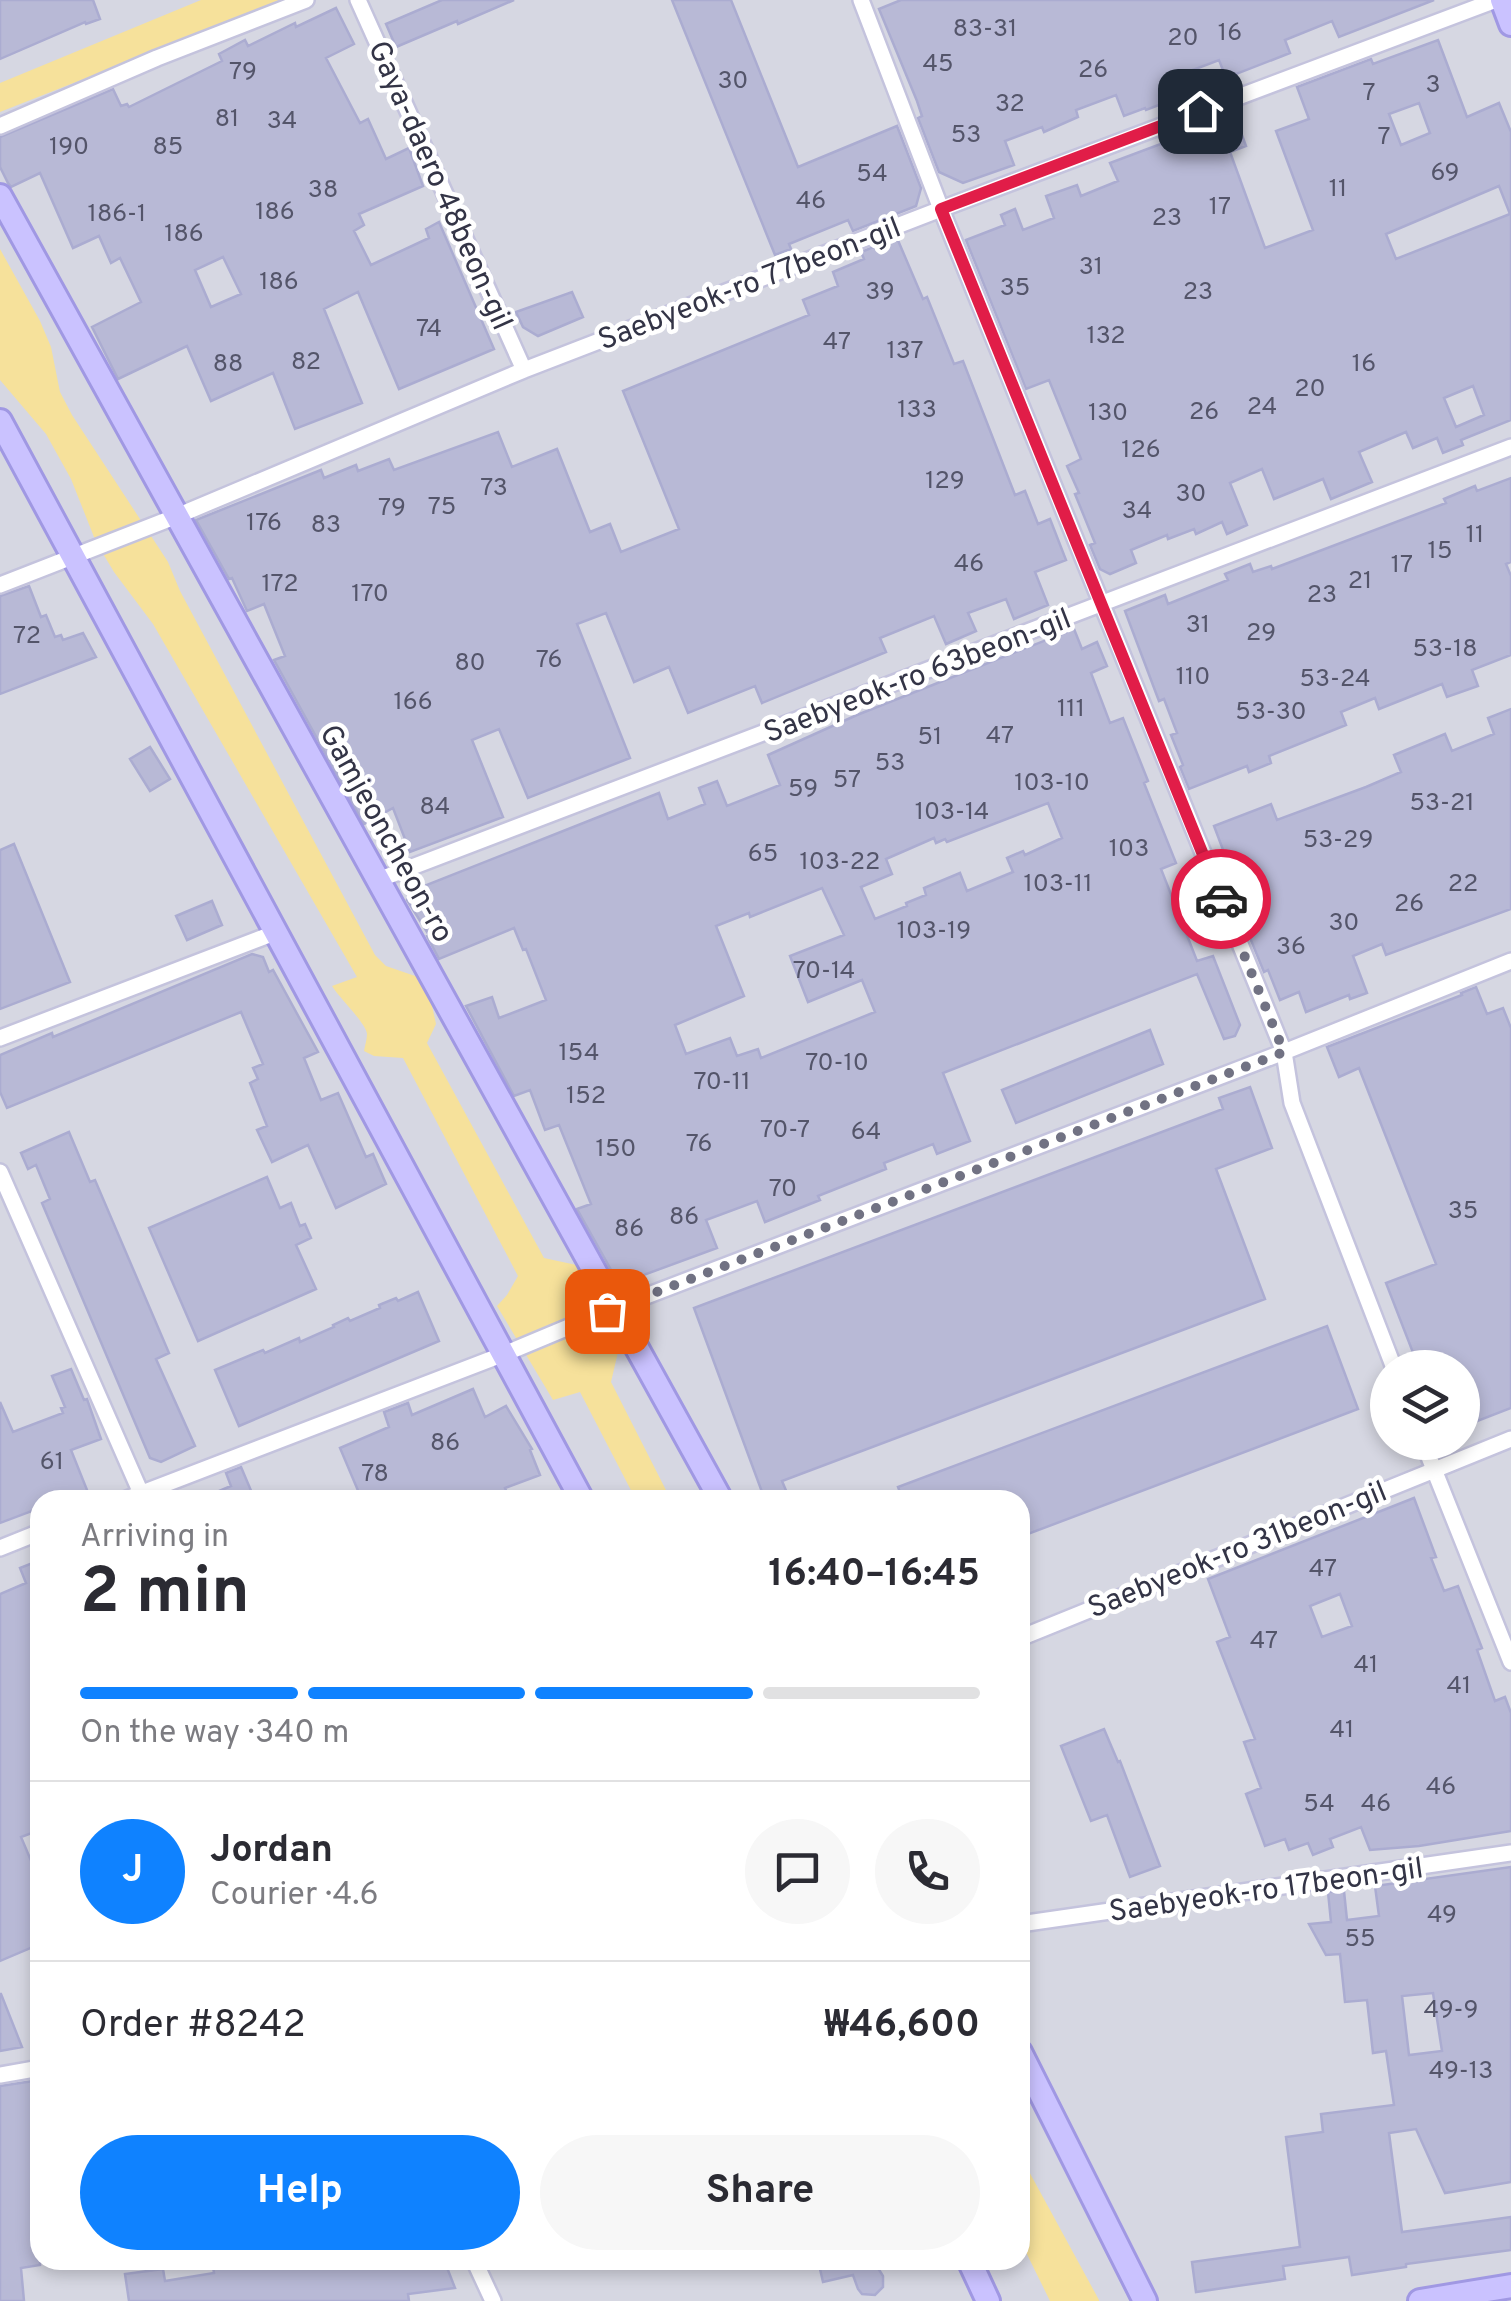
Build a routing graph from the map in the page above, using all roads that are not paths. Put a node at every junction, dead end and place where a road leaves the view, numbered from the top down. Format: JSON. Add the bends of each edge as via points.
{"nodes":[{"id":1,"x":306,"y":0,"type":"edge"},
{"id":2,"x":358,"y":0,"type":"edge"},
{"id":3,"x":862,"y":0,"type":"edge"},
{"id":4,"x":1499,"y":0,"type":"edge"},
{"id":5,"x":1511,"y":24,"type":"edge"},
{"id":6,"x":0,"y":126,"type":"edge"},
{"id":7,"x":0,"y":196,"type":"edge"},
{"id":8,"x":941,"y":209,"type":"junction"},
{"id":9,"x":524,"y":370,"type":"junction"},
{"id":10,"x":0,"y":421,"type":"edge"},
{"id":11,"x":1511,"y":448,"type":"edge"},
{"id":12,"x":170,"y":518,"type":"junction"},
{"id":13,"x":77,"y":555,"type":"junction"},
{"id":14,"x":0,"y":585,"type":"edge"},
{"id":15,"x":1101,"y":605,"type":"junction"},
{"id":16,"x":378,"y":880,"type":"junction"},
{"id":17,"x":276,"y":932,"type":"junction"},
{"id":18,"x":1511,"y":961,"type":"edge"},
{"id":19,"x":0,"y":1038,"type":"edge"},
{"id":20,"x":1284,"y":1052,"type":"junction"},
{"id":21,"x":0,"y":1172,"type":"edge"},
{"id":22,"x":611,"y":1310,"type":"junction"},
{"id":23,"x":1387,"y":1350,"type":"edge"},
{"id":24,"x":508,"y":1352,"type":"junction"},
{"id":25,"x":1511,"y":1439,"type":"edge"},
{"id":26,"x":1429,"y":1460,"type":"edge"},
{"id":27,"x":1433,"y":1469,"type":"junction"},
{"id":28,"x":140,"y":1490,"type":"edge"},
{"id":29,"x":161,"y":1490,"type":"edge"},
{"id":30,"x":577,"y":1490,"type":"edge"},
{"id":31,"x":714,"y":1490,"type":"edge"},
{"id":32,"x":30,"y":1536,"type":"edge"},
{"id":33,"x":0,"y":1548,"type":"edge"},
{"id":34,"x":1030,"y":1634,"type":"edge"},
{"id":35,"x":1511,"y":1662,"type":"edge"},
{"id":36,"x":1511,"y":1853,"type":"edge"},
{"id":37,"x":1030,"y":1923,"type":"edge"},
{"id":38,"x":30,"y":2070,"type":"edge"},
{"id":39,"x":1030,"y":2072,"type":"edge"},
{"id":40,"x":0,"y":2075,"type":"edge"},
{"id":41,"x":479,"y":2270,"type":"edge"},
{"id":42,"x":974,"y":2270,"type":"edge"},
{"id":43,"x":1511,"y":2286,"type":"edge"},
{"id":44,"x":493,"y":2301,"type":"edge"},
{"id":45,"x":988,"y":2301,"type":"edge"},
{"id":46,"x":1145,"y":2301,"type":"edge"},
{"id":47,"x":1420,"y":2301,"type":"edge"}],
"edges":[{"from":1,"to":6,"type":"street"},
{"from":2,"to":9,"type":"street","name":"Gaya-daero 48beon-gil"},
{"from":3,"to":8,"type":"street"},
{"from":4,"to":5,"type":"street"},
{"from":4,"to":8,"type":"street","name":"Saebyeok-ro 77beon-gil"},
{"from":7,"to":12,"type":"street","name":"Gamjeoncheon-ro"},
{"from":8,"to":9,"type":"street","name":"Saebyeok-ro 77beon-gil"},
{"from":8,"to":15,"type":"street"},
{"from":9,"to":12,"type":"street","name":"Saebyeok-ro 77beon-gil"},
{"from":10,"to":13,"type":"street"},
{"from":11,"to":15,"type":"street","name":"Saebyeok-ro 63beon-gil"},
{"from":12,"to":13,"type":"street","name":"Saebyeok-ro 77beon-gil"},
{"from":12,"to":16,"type":"street","name":"Gamjeoncheon-ro"},
{"from":13,"to":14,"type":"street","name":"Saebyeok-ro 77beon-gil"},
{"from":13,"to":17,"type":"street"},
{"from":15,"to":16,"type":"street","name":"Saebyeok-ro 63beon-gil"},
{"from":15,"to":20,"type":"street"},
{"from":16,"to":22,"type":"street","name":"Gamjeoncheon-ro"},
{"from":17,"to":19,"type":"street"},
{"from":17,"to":24,"type":"street"},
{"from":18,"to":20,"type":"street"},
{"from":20,"to":22,"type":"street"},
{"from":20,"to":23,"type":"street","via":[[1292,1103]]},
{"from":21,"to":28,"type":"street"},
{"from":22,"to":24,"type":"street"},
{"from":22,"to":31,"type":"street","name":"Gamjeoncheon-ro"},
{"from":24,"to":29,"type":"street"},
{"from":24,"to":30,"type":"street"},
{"from":25,"to":27,"type":"street","name":"Saebyeok-ro 31beon-gil"},
{"from":26,"to":27,"type":"street"},
{"from":27,"to":34,"type":"street","name":"Saebyeok-ro 31beon-gil"},
{"from":27,"to":35,"type":"street"},
{"from":32,"to":33,"type":"street"},
{"from":36,"to":37,"type":"street","name":"Saebyeok-ro 17beon-gil"},
{"from":38,"to":40,"type":"street"},
{"from":39,"to":46,"type":"street"},
{"from":41,"to":44,"type":"street"},
{"from":42,"to":45,"type":"street"},
{"from":43,"to":47,"type":"street"}]}
